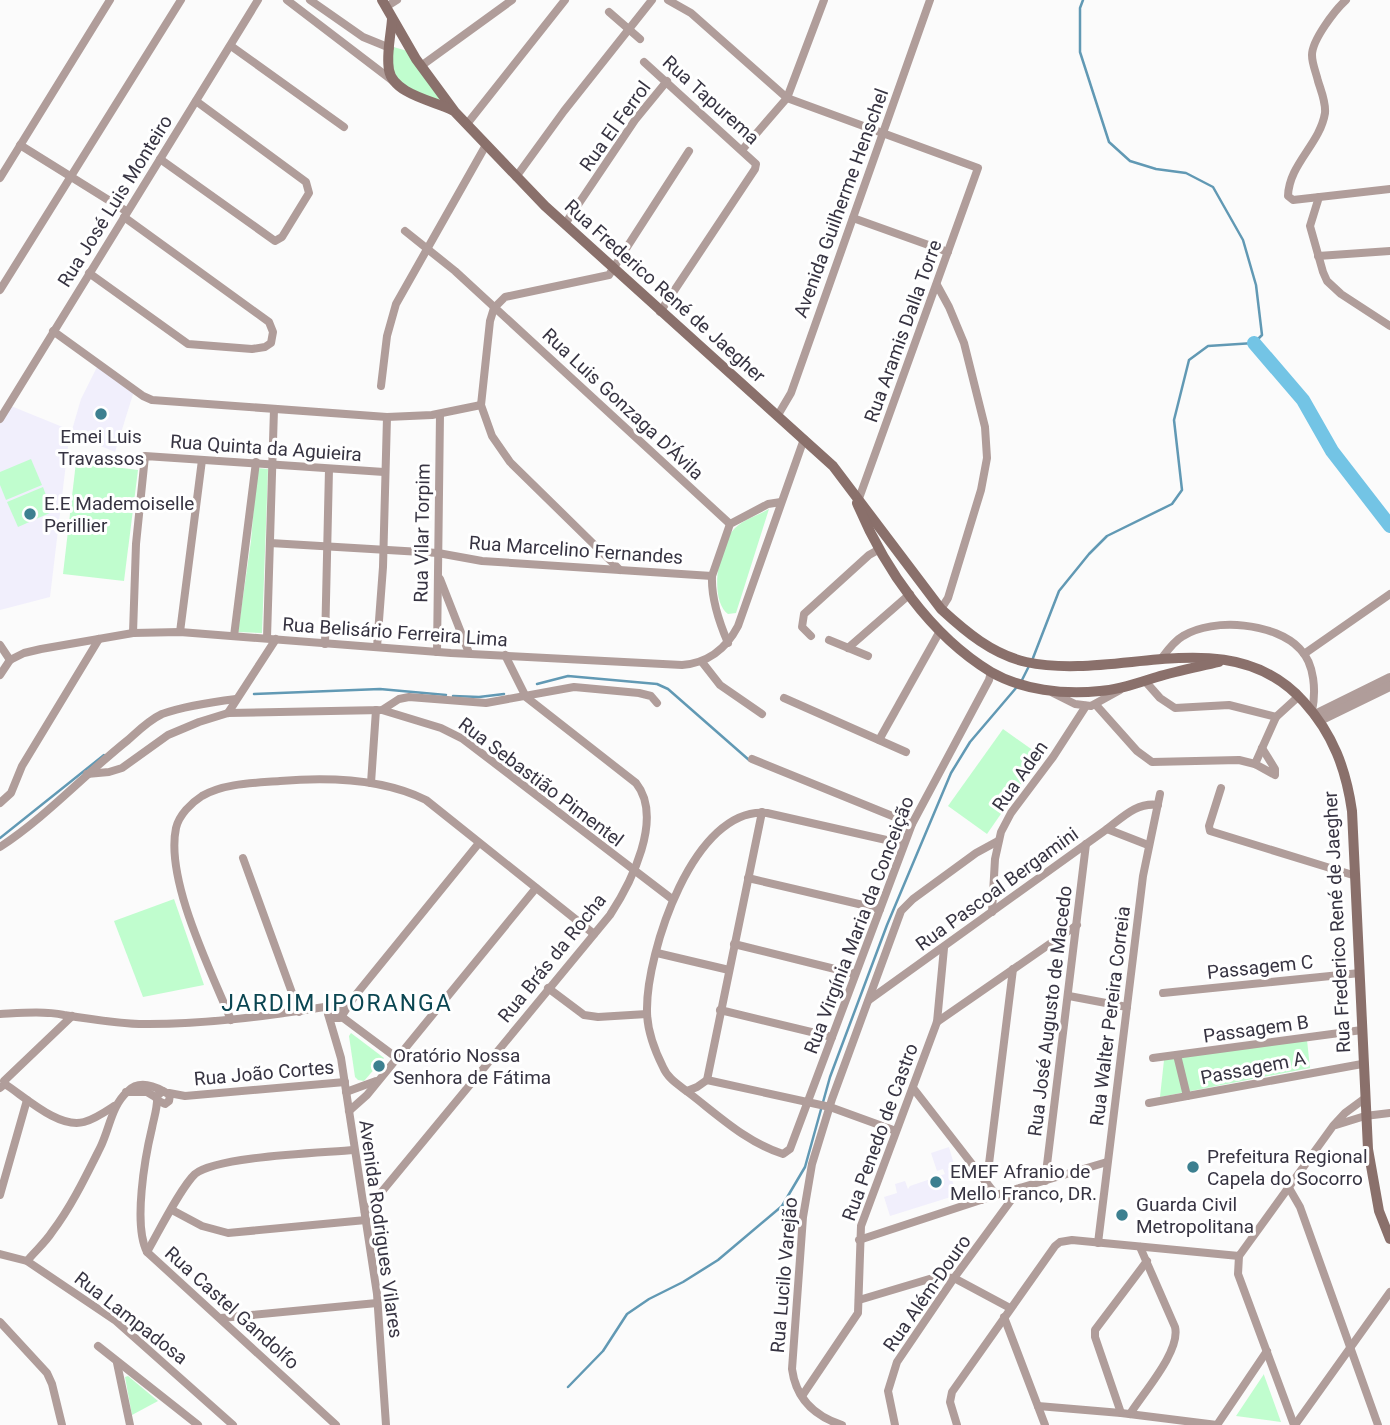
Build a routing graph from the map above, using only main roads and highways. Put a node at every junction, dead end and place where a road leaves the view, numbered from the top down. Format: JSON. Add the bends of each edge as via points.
{"nodes":[{"id":1,"x":384,"y":4,"type":"edge"},
{"id":2,"x":392,"y":19,"type":"junction"},
{"id":3,"x":390,"y":48,"type":"junction"},
{"id":4,"x":419,"y":62,"type":"junction"},
{"id":5,"x":429,"y":76,"type":"junction"},
{"id":6,"x":408,"y":91,"type":"junction"},
{"id":7,"x":455,"y":112,"type":"junction"},
{"id":8,"x":857,"y":499,"type":"junction"},
{"id":9,"x":895,"y":547,"type":"junction"},
{"id":10,"x":878,"y":550,"type":"junction"},
{"id":11,"x":1009,"y":657,"type":"junction"},
{"id":12,"x":1228,"y":660,"type":"junction"},
{"id":13,"x":1139,"y":661,"type":"junction"},
{"id":14,"x":991,"y":672,"type":"junction"},
{"id":15,"x":1144,"y":681,"type":"junction"},
{"id":16,"x":1390,"y":1239,"type":"edge"}],
"edges":[{"from":1,"to":2,"type":"main road","name":"Rua Frederico René de Jaegher"},
{"from":2,"to":3,"type":"main road"},
{"from":2,"to":4,"type":"main road","name":"Rua Frederico René de Jaegher"},
{"from":3,"to":4,"type":"main road"},
{"from":3,"to":6,"type":"main road","name":"Rua Frederico René de Jaegher","via":[[389,70],[394,81]]},
{"from":4,"to":5,"type":"main road","name":"Rua Frederico René de Jaegher"},
{"from":5,"to":6,"type":"main road","via":[[426,88]]},
{"from":5,"to":7,"type":"main road","name":"Rua Frederico René de Jaegher"},
{"from":6,"to":7,"type":"main road","name":"Rua Frederico René de Jaegher"},
{"from":7,"to":8,"type":"main road","name":"Rua Frederico René de Jaegher","via":[[613,270],[833,466]]},
{"from":8,"to":9,"type":"main road","name":"Rua Frederico René de Jaegher"},
{"from":8,"to":10,"type":"main road","name":"Rua Frederico René de Jaegher"},
{"from":9,"to":10,"type":"main road"},
{"from":9,"to":11,"type":"main road","name":"Rua Frederico René de Jaegher","via":[[942,609],[973,637]]},
{"from":10,"to":14,"type":"main road","name":"Rua Frederico René de Jaegher","via":[[940,631]]},
{"from":11,"to":13,"type":"main road","name":"Rua Frederico René de Jaegher","via":[[1038,664]]},
{"from":11,"to":14,"type":"main road","via":[[995,662]]},
{"from":12,"to":13,"type":"main road","name":"Rua Frederico René de Jaegher"},
{"from":12,"to":15,"type":"main road","name":"Rua Frederico René de Jaegher"},
{"from":12,"to":16,"type":"main road","name":"Rua Frederico René de Jaegher","via":[[1265,670],[1299,696],[1316,715],[1347,779],[1356,876],[1365,1116],[1373,1188]]},
{"from":13,"to":15,"type":"main road","via":[[1147,670]]},
{"from":14,"to":15,"type":"main road","name":"Rua Frederico René de Jaegher","via":[[1047,690],[1099,692]]}]}
